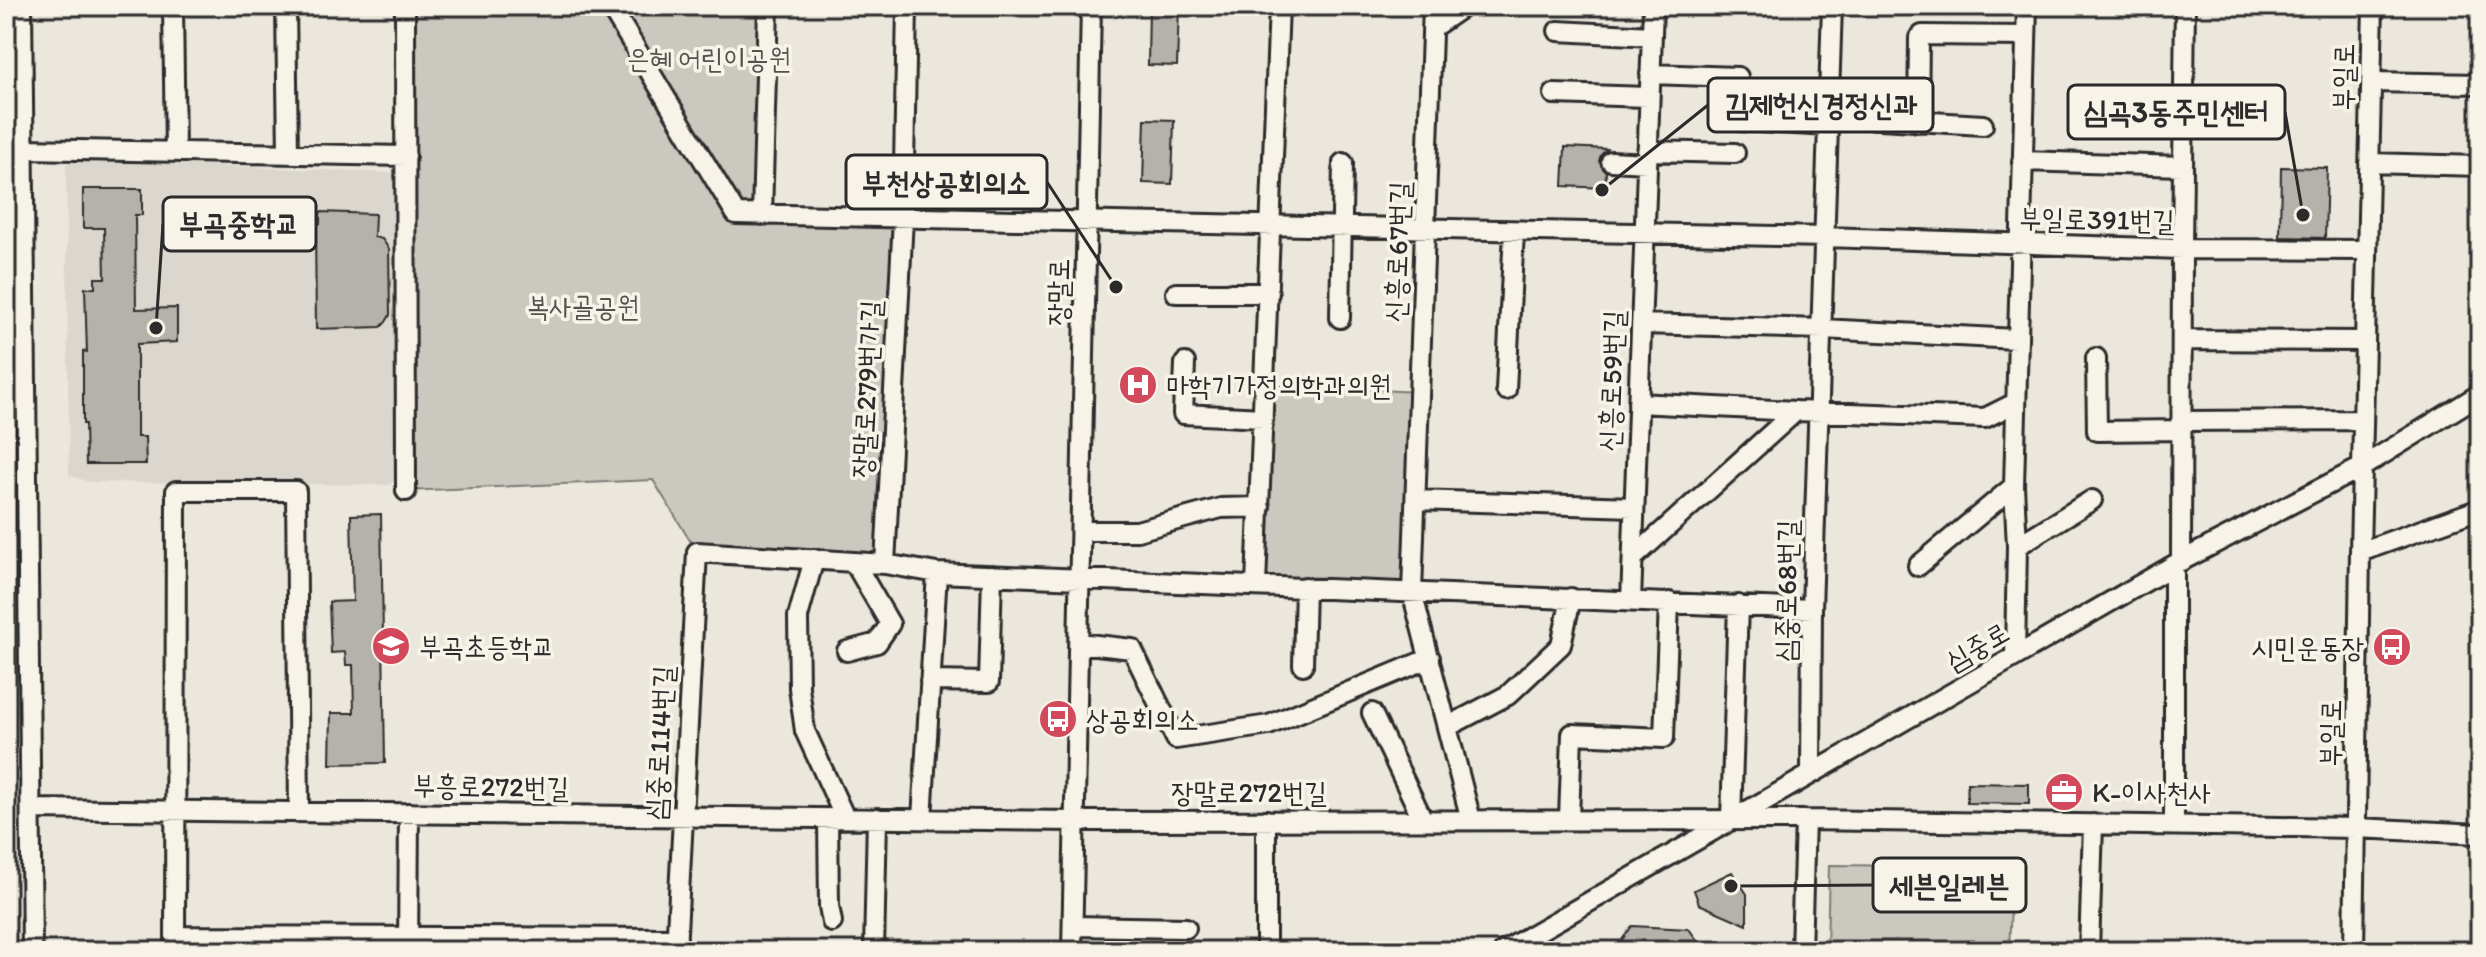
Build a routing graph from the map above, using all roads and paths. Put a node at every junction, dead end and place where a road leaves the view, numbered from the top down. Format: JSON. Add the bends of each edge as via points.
{"nodes":[{"id":1,"x":22,"y":6,"type":"edge"},
{"id":2,"x":173,"y":6,"type":"edge"},
{"id":3,"x":286,"y":6,"type":"edge"},
{"id":4,"x":405,"y":6,"type":"edge"},
{"id":5,"x":610,"y":6,"type":"edge"},
{"id":6,"x":768,"y":6,"type":"edge"},
{"id":7,"x":907,"y":6,"type":"edge"},
{"id":8,"x":1091,"y":6,"type":"edge"},
{"id":9,"x":1279,"y":6,"type":"edge"},
{"id":10,"x":1433,"y":6,"type":"edge"},
{"id":11,"x":1464,"y":6,"type":"edge"},
{"id":12,"x":1653,"y":6,"type":"edge"},
{"id":13,"x":1832,"y":6,"type":"edge"},
{"id":14,"x":2027,"y":6,"type":"edge"},
{"id":15,"x":2185,"y":6,"type":"edge"},
{"id":16,"x":2373,"y":6,"type":"edge"},
{"id":17,"x":1432,"y":28,"type":"junction"},
{"id":18,"x":1558,"y":31,"type":"dead end"},
{"id":19,"x":1652,"y":36,"type":"junction"},
{"id":20,"x":2026,"y":36,"type":"junction"},
{"id":21,"x":1650,"y":74,"type":"junction"},
{"id":22,"x":1738,"y":77,"type":"dead end"},
{"id":23,"x":2371,"y":82,"type":"junction"},
{"id":24,"x":2480,"y":84,"type":"edge"},
{"id":25,"x":1554,"y":94,"type":"dead end"},
{"id":26,"x":1649,"y":97,"type":"junction"},
{"id":27,"x":1741,"y":121,"type":"dead end"},
{"id":28,"x":1829,"y":121,"type":"junction"},
{"id":29,"x":1918,"y":122,"type":"junction"},
{"id":30,"x":1983,"y":125,"type":"dead end"},
{"id":31,"x":24,"y":149,"type":"junction"},
{"id":32,"x":175,"y":152,"type":"junction"},
{"id":33,"x":1735,"y":153,"type":"dead end"},
{"id":34,"x":288,"y":154,"type":"junction"},
{"id":35,"x":406,"y":156,"type":"junction"},
{"id":36,"x":1647,"y":157,"type":"junction"},
{"id":37,"x":1611,"y":161,"type":"dead end"},
{"id":38,"x":2022,"y":161,"type":"junction"},
{"id":39,"x":1343,"y":163,"type":"dead end"},
{"id":40,"x":2369,"y":163,"type":"junction"},
{"id":41,"x":2182,"y":166,"type":"junction"},
{"id":42,"x":2480,"y":166,"type":"edge"},
{"id":43,"x":762,"y":215,"type":"junction"},
{"id":44,"x":903,"y":218,"type":"junction"},
{"id":45,"x":1087,"y":221,"type":"junction"},
{"id":46,"x":1272,"y":225,"type":"junction"},
{"id":47,"x":1341,"y":227,"type":"junction"},
{"id":48,"x":1426,"y":229,"type":"junction"},
{"id":49,"x":1514,"y":231,"type":"junction"},
{"id":50,"x":1644,"y":233,"type":"junction"},
{"id":51,"x":1825,"y":237,"type":"junction"},
{"id":52,"x":2019,"y":245,"type":"junction"},
{"id":53,"x":2182,"y":249,"type":"junction"},
{"id":54,"x":2367,"y":250,"type":"junction"},
{"id":55,"x":1176,"y":293,"type":"dead end"},
{"id":56,"x":1269,"y":293,"type":"junction"},
{"id":57,"x":1340,"y":318,"type":"dead end"},
{"id":58,"x":1641,"y":324,"type":"junction"},
{"id":59,"x":1822,"y":329,"type":"junction"},
{"id":60,"x":2016,"y":339,"type":"junction"},
{"id":61,"x":2182,"y":340,"type":"junction"},
{"id":62,"x":2365,"y":341,"type":"junction"},
{"id":63,"x":2096,"y":358,"type":"dead end"},
{"id":64,"x":1185,"y":363,"type":"dead end"},
{"id":65,"x":1506,"y":390,"type":"dead end"},
{"id":66,"x":2480,"y":394,"type":"edge"},
{"id":67,"x":1638,"y":403,"type":"junction"},
{"id":68,"x":2015,"y":403,"type":"junction"},
{"id":69,"x":1819,"y":410,"type":"junction"},
{"id":70,"x":1796,"y":411,"type":"junction"},
{"id":71,"x":1263,"y":418,"type":"junction"},
{"id":72,"x":2363,"y":420,"type":"junction"},
{"id":73,"x":2181,"y":425,"type":"junction"},
{"id":74,"x":2362,"y":467,"type":"junction"},
{"id":75,"x":2014,"y":486,"type":"junction"},
{"id":76,"x":406,"y":491,"type":"dead end"},
{"id":77,"x":1416,"y":500,"type":"junction"},
{"id":78,"x":2092,"y":500,"type":"dead end"},
{"id":79,"x":1260,"y":507,"type":"junction"},
{"id":80,"x":1634,"y":507,"type":"junction"},
{"id":81,"x":2480,"y":509,"type":"edge"},
{"id":82,"x":1081,"y":531,"type":"junction"},
{"id":83,"x":2017,"y":546,"type":"junction"},
{"id":84,"x":2360,"y":552,"type":"junction"},
{"id":85,"x":1633,"y":558,"type":"junction"},
{"id":86,"x":814,"y":559,"type":"junction"},
{"id":87,"x":854,"y":562,"type":"junction"},
{"id":88,"x":2178,"y":563,"type":"junction"},
{"id":89,"x":885,"y":564,"type":"junction"},
{"id":90,"x":1918,"y":566,"type":"dead end"},
{"id":91,"x":937,"y":573,"type":"junction"},
{"id":92,"x":992,"y":575,"type":"junction"},
{"id":93,"x":1080,"y":577,"type":"junction"},
{"id":94,"x":1256,"y":585,"type":"junction"},
{"id":95,"x":1305,"y":587,"type":"junction"},
{"id":96,"x":1412,"y":592,"type":"junction"},
{"id":97,"x":1571,"y":598,"type":"junction"},
{"id":98,"x":1631,"y":601,"type":"junction"},
{"id":99,"x":1669,"y":602,"type":"junction"},
{"id":100,"x":1738,"y":605,"type":"junction"},
{"id":101,"x":1812,"y":609,"type":"junction"},
{"id":102,"x":1079,"y":643,"type":"junction"},
{"id":103,"x":847,"y":651,"type":"dead end"},
{"id":104,"x":2015,"y":656,"type":"junction"},
{"id":105,"x":1430,"y":658,"type":"junction"},
{"id":106,"x":1303,"y":665,"type":"dead end"},
{"id":107,"x":930,"y":681,"type":"junction"},
{"id":108,"x":1372,"y":713,"type":"dead end"},
{"id":109,"x":1447,"y":727,"type":"junction"},
{"id":110,"x":1811,"y":773,"type":"junction"},
{"id":111,"x":31,"y":809,"type":"junction"},
{"id":112,"x":174,"y":810,"type":"junction"},
{"id":113,"x":299,"y":812,"type":"junction"},
{"id":114,"x":409,"y":813,"type":"junction"},
{"id":115,"x":682,"y":816,"type":"junction"},
{"id":116,"x":836,"y":818,"type":"junction"},
{"id":117,"x":877,"y":818,"type":"junction"},
{"id":118,"x":922,"y":819,"type":"junction"},
{"id":119,"x":1569,"y":819,"type":"junction"},
{"id":120,"x":1731,"y":819,"type":"junction"},
{"id":121,"x":1266,"y":820,"type":"junction"},
{"id":122,"x":1423,"y":820,"type":"junction"},
{"id":123,"x":1471,"y":820,"type":"junction"},
{"id":124,"x":1805,"y":820,"type":"junction"},
{"id":125,"x":1075,"y":821,"type":"junction"},
{"id":126,"x":2093,"y":824,"type":"junction"},
{"id":127,"x":2174,"y":825,"type":"junction"},
{"id":128,"x":2357,"y":828,"type":"junction"},
{"id":129,"x":2480,"y":834,"type":"edge"},
{"id":130,"x":832,"y":922,"type":"dead end"},
{"id":131,"x":1073,"y":926,"type":"junction"},
{"id":132,"x":1186,"y":928,"type":"dead end"},
{"id":133,"x":175,"y":944,"type":"edge"},
{"id":134,"x":294,"y":944,"type":"edge"},
{"id":135,"x":408,"y":944,"type":"edge"},
{"id":136,"x":677,"y":944,"type":"edge"},
{"id":137,"x":32,"y":951,"type":"edge"},
{"id":138,"x":874,"y":951,"type":"edge"},
{"id":139,"x":1072,"y":951,"type":"edge"},
{"id":140,"x":1266,"y":951,"type":"edge"},
{"id":141,"x":1504,"y":951,"type":"edge"},
{"id":142,"x":1801,"y":951,"type":"edge"},
{"id":143,"x":2089,"y":951,"type":"edge"},
{"id":144,"x":2354,"y":951,"type":"edge"}],
"edges":[{"from":1,"to":31,"type":"street"},
{"from":2,"to":32,"type":"street"},
{"from":3,"to":34,"type":"street"},
{"from":4,"to":35,"type":"street"},
{"from":5,"to":43,"type":"street","via":[[736,214]]},
{"from":6,"to":43,"type":"street"},
{"from":7,"to":44,"type":"street","name":"장말로279번가길"},
{"from":8,"to":45,"type":"street","name":"장말로"},
{"from":9,"to":46,"type":"street"},
{"from":10,"to":17,"type":"street","name":"신흥로67번길"},
{"from":11,"to":17,"type":"street"},
{"from":12,"to":19,"type":"street","name":"신흥로59번길"},
{"from":13,"to":28,"type":"street","name":"심중로68번길"},
{"from":14,"to":20,"type":"street"},
{"from":15,"to":41,"type":"street"},
{"from":16,"to":23,"type":"street","name":"부일로"},
{"from":17,"to":48,"type":"street","name":"신흥로67번길"},
{"from":18,"to":19,"type":"street"},
{"from":19,"to":21,"type":"street","name":"신흥로59번길"},
{"from":20,"to":29,"type":"street","via":[[1922,35]]},
{"from":20,"to":38,"type":"street"},
{"from":21,"to":22,"type":"street"},
{"from":21,"to":26,"type":"street","name":"신흥로59번길"},
{"from":23,"to":24,"type":"street"},
{"from":23,"to":40,"type":"street","name":"부일로"},
{"from":25,"to":26,"type":"street"},
{"from":26,"to":36,"type":"street","name":"신흥로59번길"},
{"from":27,"to":28,"type":"street"},
{"from":28,"to":29,"type":"street"},
{"from":28,"to":51,"type":"street","name":"심중로68번길"},
{"from":29,"to":30,"type":"street"},
{"from":31,"to":32,"type":"street"},
{"from":31,"to":111,"type":"street"},
{"from":32,"to":34,"type":"street"},
{"from":33,"to":36,"type":"street"},
{"from":34,"to":35,"type":"street"},
{"from":35,"to":76,"type":"street"},
{"from":36,"to":37,"type":"street"},
{"from":36,"to":50,"type":"street","name":"신흥로59번길"},
{"from":38,"to":41,"type":"street"},
{"from":38,"to":52,"type":"street"},
{"from":39,"to":47,"type":"street"},
{"from":40,"to":42,"type":"street"},
{"from":40,"to":54,"type":"street","name":"부일로"},
{"from":41,"to":53,"type":"street"},
{"from":43,"to":44,"type":"street","name":"부일로391번길"},
{"from":44,"to":45,"type":"street","name":"부일로391번길"},
{"from":44,"to":89,"type":"street","name":"장말로279번가길"},
{"from":45,"to":46,"type":"street","name":"부일로391번길"},
{"from":45,"to":82,"type":"street","name":"장말로"},
{"from":46,"to":47,"type":"street","name":"부일로391번길"},
{"from":46,"to":56,"type":"street"},
{"from":47,"to":48,"type":"street","name":"부일로391번길"},
{"from":47,"to":57,"type":"street"},
{"from":48,"to":49,"type":"street","name":"부일로391번길"},
{"from":48,"to":77,"type":"street","name":"신흥로67번길"},
{"from":49,"to":50,"type":"street","name":"부일로391번길"},
{"from":49,"to":65,"type":"street"},
{"from":50,"to":51,"type":"street","name":"부일로391번길"},
{"from":50,"to":58,"type":"street","name":"신흥로59번길"},
{"from":51,"to":52,"type":"street","name":"부일로391번길"},
{"from":51,"to":59,"type":"street","name":"심중로68번길"},
{"from":52,"to":53,"type":"street","name":"부일로391번길"},
{"from":52,"to":60,"type":"street"},
{"from":53,"to":54,"type":"street","name":"부일로391번길"},
{"from":53,"to":61,"type":"street"},
{"from":54,"to":62,"type":"street","name":"부일로"},
{"from":55,"to":56,"type":"street"},
{"from":56,"to":71,"type":"street"},
{"from":58,"to":59,"type":"street"},
{"from":58,"to":67,"type":"street","name":"신흥로59번길"},
{"from":59,"to":60,"type":"street"},
{"from":59,"to":69,"type":"street","name":"심중로68번길"},
{"from":60,"to":68,"type":"street"},
{"from":61,"to":62,"type":"street"},
{"from":61,"to":73,"type":"street"},
{"from":62,"to":72,"type":"street","name":"부일로"},
{"from":63,"to":73,"type":"street","via":[[2097,431]]},
{"from":64,"to":71,"type":"street","via":[[1183,414]]},
{"from":66,"to":74,"type":"street","name":"심중로"},
{"from":67,"to":70,"type":"street"},
{"from":67,"to":80,"type":"street","name":"신흥로59번길"},
{"from":68,"to":69,"type":"street","via":[[1985,418]]},
{"from":68,"to":75,"type":"street"},
{"from":69,"to":70,"type":"street"},
{"from":69,"to":101,"type":"street","name":"심중로68번길"},
{"from":70,"to":85,"type":"street"},
{"from":71,"to":79,"type":"street"},
{"from":72,"to":73,"type":"street"},
{"from":72,"to":74,"type":"street","name":"부일로"},
{"from":73,"to":88,"type":"street"},
{"from":74,"to":84,"type":"street","name":"부일로"},
{"from":74,"to":88,"type":"street","name":"심중로"},
{"from":75,"to":83,"type":"street"},
{"from":75,"to":90,"type":"street"},
{"from":77,"to":80,"type":"street"},
{"from":77,"to":96,"type":"street","name":"신흥로67번길"},
{"from":78,"to":83,"type":"street"},
{"from":79,"to":82,"type":"street","via":[[1221,508],[1137,531]]},
{"from":79,"to":94,"type":"street"},
{"from":80,"to":85,"type":"street","name":"신흥로59번길"},
{"from":81,"to":84,"type":"street"},
{"from":82,"to":93,"type":"street","name":"장말로"},
{"from":83,"to":104,"type":"street"},
{"from":84,"to":128,"type":"street","name":"부일로"},
{"from":85,"to":98,"type":"street","name":"신흥로59번길"},
{"from":86,"to":87,"type":"street"},
{"from":86,"to":115,"type":"street","name":"심중로114번길","via":[[697,552]]},
{"from":86,"to":116,"type":"street","via":[[798,617],[799,688],[805,731]]},
{"from":87,"to":89,"type":"street"},
{"from":87,"to":103,"type":"street","via":[[890,624],[877,643]]},
{"from":88,"to":104,"type":"street","name":"심중로"},
{"from":88,"to":127,"type":"street"},
{"from":89,"to":91,"type":"street"},
{"from":91,"to":92,"type":"street"},
{"from":91,"to":107,"type":"street"},
{"from":92,"to":93,"type":"street"},
{"from":92,"to":107,"type":"street","via":[[989,682]]},
{"from":93,"to":94,"type":"street"},
{"from":93,"to":102,"type":"street","name":"장말로"},
{"from":94,"to":95,"type":"street"},
{"from":95,"to":96,"type":"street"},
{"from":95,"to":106,"type":"street"},
{"from":96,"to":97,"type":"street"},
{"from":96,"to":105,"type":"street","name":"신흥로67번길"},
{"from":97,"to":98,"type":"street"},
{"from":97,"to":109,"type":"street","via":[[1561,645],[1508,695]]},
{"from":98,"to":99,"type":"street"},
{"from":99,"to":100,"type":"street"},
{"from":99,"to":119,"type":"street","via":[[1664,738],[1572,734]]},
{"from":100,"to":101,"type":"street"},
{"from":100,"to":120,"type":"street"},
{"from":101,"to":110,"type":"street","name":"심중로68번길"},
{"from":102,"to":105,"type":"street","via":[[1132,649],[1176,739],[1269,725]]},
{"from":102,"to":125,"type":"street","name":"장말로"},
{"from":104,"to":110,"type":"street","name":"심중로"},
{"from":105,"to":109,"type":"street","name":"신흥로67번길"},
{"from":107,"to":118,"type":"street"},
{"from":108,"to":122,"type":"street"},
{"from":109,"to":123,"type":"street","name":"신흥로67번길"},
{"from":110,"to":120,"type":"street","name":"심중로"},
{"from":111,"to":112,"type":"street","name":"부흥로272번길"},
{"from":111,"to":137,"type":"street"},
{"from":112,"to":113,"type":"street","name":"부흥로272번길"},
{"from":112,"to":113,"type":"street","via":[[176,491],[296,491]]},
{"from":112,"to":133,"type":"street"},
{"from":113,"to":114,"type":"street","name":"부흥로272번길"},
{"from":114,"to":115,"type":"street","name":"부흥로272번길"},
{"from":114,"to":135,"type":"street"},
{"from":115,"to":116,"type":"street","name":"부흥로272번길"},
{"from":115,"to":136,"type":"street","name":"심중로114번길"},
{"from":116,"to":117,"type":"street","name":"부흥로272번길"},
{"from":116,"to":130,"type":"street"},
{"from":117,"to":118,"type":"street","name":"장말로272번길"},
{"from":117,"to":138,"type":"street"},
{"from":118,"to":125,"type":"street","name":"장말로272번길"},
{"from":119,"to":120,"type":"street","name":"장말로272번길"},
{"from":119,"to":123,"type":"street","name":"장말로272번길"},
{"from":120,"to":124,"type":"street","name":"장말로272번길"},
{"from":120,"to":141,"type":"street","name":"심중로"},
{"from":121,"to":122,"type":"street","name":"장말로272번길"},
{"from":121,"to":125,"type":"street","name":"장말로272번길"},
{"from":121,"to":140,"type":"street"},
{"from":122,"to":123,"type":"street","name":"장말로272번길"},
{"from":124,"to":126,"type":"street","name":"장말로272번길"},
{"from":124,"to":142,"type":"street"},
{"from":125,"to":131,"type":"street","name":"장말로"},
{"from":126,"to":127,"type":"street","name":"장말로272번길"},
{"from":126,"to":143,"type":"street"},
{"from":127,"to":128,"type":"street","name":"장말로272번길"},
{"from":128,"to":129,"type":"street","name":"장말로272번길"},
{"from":128,"to":144,"type":"street","name":"부일로"},
{"from":131,"to":132,"type":"street"},
{"from":131,"to":139,"type":"street","name":"장말로"},
{"from":133,"to":134,"type":"street","name":"심중로114번길"},
{"from":134,"to":135,"type":"street","name":"심중로114번길"},
{"from":135,"to":136,"type":"street","name":"심중로114번길"}]}
